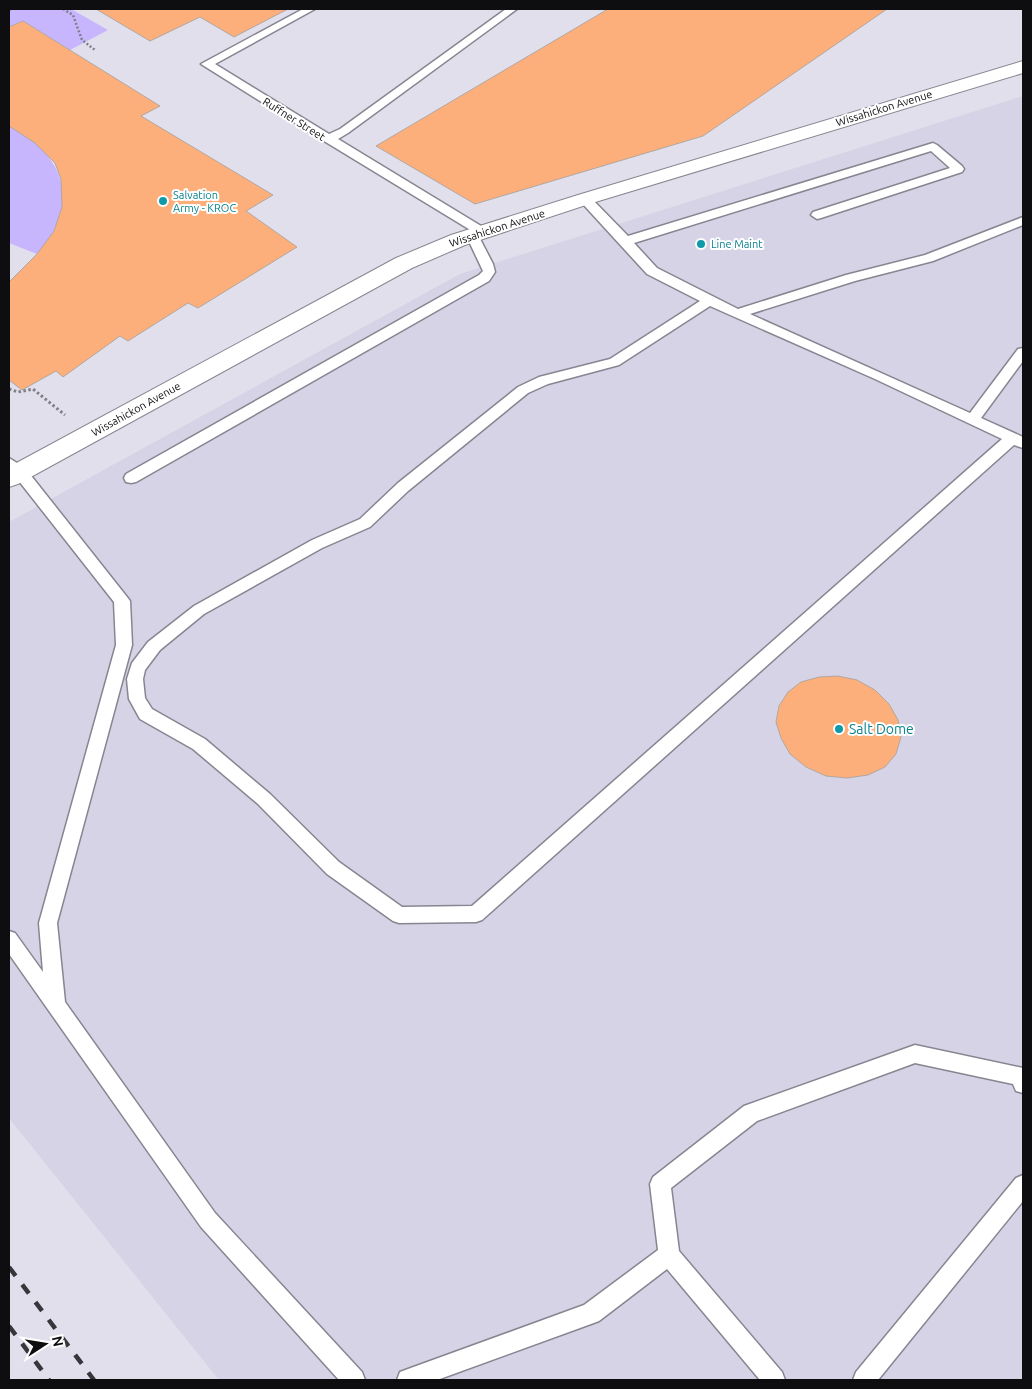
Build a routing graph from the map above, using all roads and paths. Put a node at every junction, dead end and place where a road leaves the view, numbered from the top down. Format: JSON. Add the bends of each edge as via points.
{"nodes":[{"id":1,"x":63,"y":9,"type":"edge"},
{"id":2,"x":310,"y":9,"type":"edge"},
{"id":3,"x":512,"y":9,"type":"edge"},
{"id":4,"x":95,"y":50,"type":"dead end"},
{"id":5,"x":1023,"y":67,"type":"edge"},
{"id":6,"x":328,"y":140,"type":"junction"},
{"id":7,"x":585,"y":199,"type":"junction"},
{"id":8,"x":817,"y":215,"type":"dead end"},
{"id":9,"x":1023,"y":221,"type":"edge"},
{"id":10,"x":477,"y":234,"type":"junction"},
{"id":11,"x":626,"y":240,"type":"junction"},
{"id":12,"x":708,"y":301,"type":"junction"},
{"id":13,"x":739,"y":313,"type":"junction"},
{"id":14,"x":1023,"y":352,"type":"edge"},
{"id":15,"x":9,"y":389,"type":"edge"},
{"id":16,"x":65,"y":415,"type":"dead end"},
{"id":17,"x":973,"y":419,"type":"junction"},
{"id":18,"x":1018,"y":441,"type":"edge"},
{"id":19,"x":12,"y":471,"type":"edge"},
{"id":20,"x":131,"y":478,"type":"dead end"},
{"id":21,"x":9,"y":939,"type":"edge"},
{"id":22,"x":56,"y":1006,"type":"junction"},
{"id":23,"x":1023,"y":1084,"type":"edge"},
{"id":24,"x":1023,"y":1185,"type":"edge"},
{"id":25,"x":669,"y":1254,"type":"junction"},
{"id":26,"x":354,"y":1380,"type":"edge"},
{"id":27,"x":408,"y":1380,"type":"edge"},
{"id":28,"x":774,"y":1380,"type":"edge"},
{"id":29,"x":864,"y":1380,"type":"edge"}],
"edges":[{"from":1,"to":4,"type":"path","via":[[73,15],[82,40]]},
{"from":2,"to":6,"type":"lane","name":"Ruffner Street","via":[[207,64]]},
{"from":3,"to":6,"type":"lane"},
{"from":5,"to":7,"type":"street","name":"Wissahickon Avenue"},
{"from":6,"to":10,"type":"lane","name":"Ruffner Street"},
{"from":7,"to":10,"type":"street","name":"Wissahickon Avenue"},
{"from":7,"to":11,"type":"lane"},
{"from":8,"to":11,"type":"lane","via":[[958,169],[933,147]]},
{"from":9,"to":13,"type":"lane","via":[[929,258]]},
{"from":10,"to":19,"type":"street","name":"Wissahickon Avenue","via":[[404,263]]},
{"from":10,"to":20,"type":"lane","via":[[489,272],[484,278]]},
{"from":11,"to":12,"type":"lane","via":[[652,271]]},
{"from":12,"to":13,"type":"lane"},
{"from":12,"to":18,"type":"lane","via":[[614,362],[544,380],[523,390],[403,487],[365,523],[317,544],[199,610],[154,646],[138,668],[135,679],[137,699],[146,714],[199,744],[264,799],[333,868],[399,915],[476,914]]},
{"from":13,"to":17,"type":"lane"},
{"from":14,"to":17,"type":"lane"},
{"from":15,"to":16,"type":"path","via":[[18,392],[33,388]]},
{"from":17,"to":18,"type":"lane"},
{"from":19,"to":22,"type":"lane","via":[[122,601],[124,645],[48,923]]},
{"from":21,"to":22,"type":"lane"},
{"from":22,"to":26,"type":"lane","via":[[208,1220]]},
{"from":23,"to":25,"type":"lane","via":[[1019,1076],[915,1054],[751,1113],[660,1184]]},
{"from":24,"to":29,"type":"lane"},
{"from":25,"to":27,"type":"lane","via":[[591,1313]]},
{"from":25,"to":28,"type":"lane"}]}
